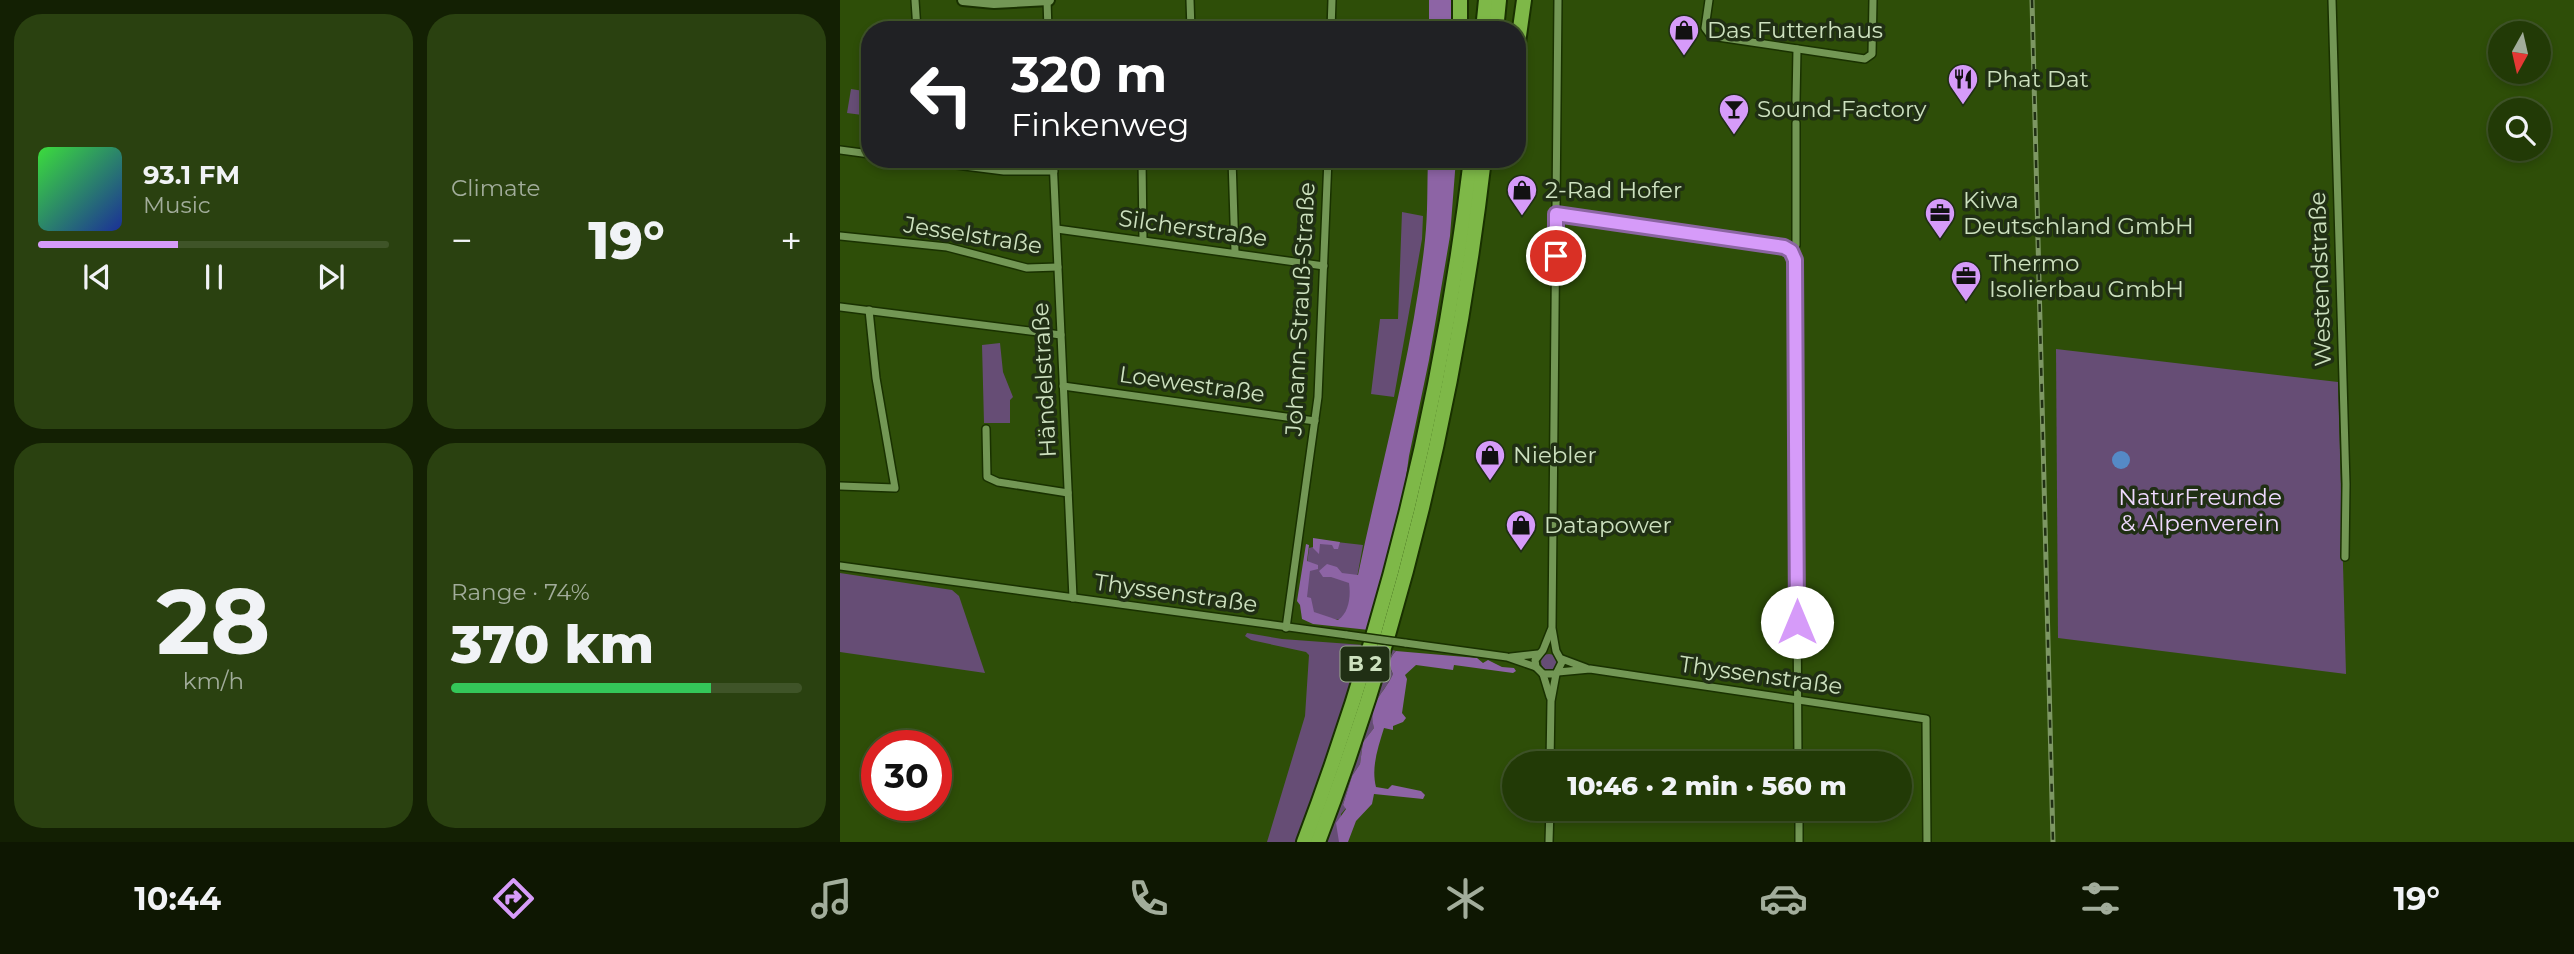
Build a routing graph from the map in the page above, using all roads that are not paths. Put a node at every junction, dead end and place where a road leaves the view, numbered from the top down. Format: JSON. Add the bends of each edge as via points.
{"nodes":[{"id":1,"x":915,"y":0,"type":"edge"},
{"id":2,"x":1048,"y":0,"type":"edge"},
{"id":3,"x":1190,"y":0,"type":"edge"},
{"id":4,"x":1332,"y":0,"type":"edge"},
{"id":5,"x":1460,"y":0,"type":"edge"},
{"id":6,"x":1486,"y":0,"type":"edge"},
{"id":7,"x":1499,"y":0,"type":"edge"},
{"id":8,"x":1524,"y":0,"type":"edge"},
{"id":9,"x":1558,"y":0,"type":"edge"},
{"id":10,"x":1709,"y":0,"type":"edge"},
{"id":11,"x":1874,"y":0,"type":"edge"},
{"id":12,"x":2332,"y":0,"type":"edge"},
{"id":13,"x":970,"y":1,"type":"edge"},
{"id":14,"x":916,"y":21,"type":"edge"},
{"id":15,"x":1048,"y":21,"type":"edge"},
{"id":16,"x":1191,"y":21,"type":"edge"},
{"id":17,"x":1331,"y":21,"type":"edge"},
{"id":18,"x":1460,"y":21,"type":"edge"},
{"id":19,"x":1484,"y":21,"type":"edge"},
{"id":20,"x":1497,"y":21,"type":"edge"},
{"id":21,"x":1521,"y":21,"type":"edge"},
{"id":22,"x":1797,"y":49,"type":"junction"},
{"id":23,"x":1796,"y":101,"type":"tunnel mouth"},
{"id":24,"x":1796,"y":123,"type":"tunnel mouth"},
{"id":25,"x":840,"y":150,"type":"edge"},
{"id":26,"x":861,"y":153,"type":"edge"},
{"id":27,"x":980,"y":168,"type":"edge"},
{"id":28,"x":1054,"y":168,"type":"edge"},
{"id":29,"x":1142,"y":168,"type":"edge"},
{"id":30,"x":1232,"y":168,"type":"edge"},
{"id":31,"x":1328,"y":168,"type":"edge"},
{"id":32,"x":1463,"y":168,"type":"edge"},
{"id":33,"x":1470,"y":168,"type":"edge"},
{"id":34,"x":1483,"y":168,"type":"edge"},
{"id":35,"x":1487,"y":168,"type":"edge"},
{"id":36,"x":1054,"y":171,"type":"junction"},
{"id":37,"x":1480,"y":188,"type":"junction"},
{"id":38,"x":1556,"y":214,"type":"junction"},
{"id":39,"x":1464,"y":216,"type":"junction"},
{"id":40,"x":1057,"y":229,"type":"junction"},
{"id":41,"x":840,"y":236,"type":"edge"},
{"id":42,"x":1143,"y":240,"type":"junction"},
{"id":43,"x":1791,"y":251,"type":"junction"},
{"id":44,"x":1235,"y":252,"type":"junction"},
{"id":45,"x":1324,"y":266,"type":"junction"},
{"id":46,"x":1058,"y":267,"type":"junction"},
{"id":47,"x":840,"y":307,"type":"edge"},
{"id":48,"x":869,"y":310,"type":"junction"},
{"id":49,"x":1061,"y":335,"type":"junction"},
{"id":50,"x":1063,"y":386,"type":"junction"},
{"id":51,"x":1315,"y":421,"type":"junction"},
{"id":52,"x":986,"y":429,"type":"dead end"},
{"id":53,"x":840,"y":486,"type":"edge"},
{"id":54,"x":1068,"y":493,"type":"junction"},
{"id":55,"x":2346,"y":557,"type":"dead end"},
{"id":56,"x":840,"y":566,"type":"edge"},
{"id":57,"x":1073,"y":598,"type":"junction"},
{"id":58,"x":1286,"y":628,"type":"junction"},
{"id":59,"x":1552,"y":628,"type":"junction"},
{"id":60,"x":1556,"y":651,"type":"junction"},
{"id":61,"x":1541,"y":652,"type":"junction"},
{"id":62,"x":1507,"y":657,"type":"junction"},
{"id":63,"x":1562,"y":659,"type":"junction"},
{"id":64,"x":1536,"y":667,"type":"junction"},
{"id":65,"x":1590,"y":670,"type":"junction"},
{"id":66,"x":1557,"y":673,"type":"junction"},
{"id":67,"x":1543,"y":674,"type":"junction"},
{"id":68,"x":1798,"y":699,"type":"junction"},
{"id":69,"x":1551,"y":701,"type":"junction"},
{"id":70,"x":1550,"y":751,"type":"edge"},
{"id":71,"x":1798,"y":751,"type":"edge"},
{"id":72,"x":1550,"y":821,"type":"edge"},
{"id":73,"x":1799,"y":821,"type":"edge"},
{"id":74,"x":1304,"y":842,"type":"edge"},
{"id":75,"x":1318,"y":842,"type":"edge"},
{"id":76,"x":1549,"y":842,"type":"edge"},
{"id":77,"x":1799,"y":842,"type":"edge"},
{"id":78,"x":1927,"y":842,"type":"edge"}],
"edges":[{"from":1,"to":14,"type":"street"},
{"from":2,"to":13,"type":"main road"},
{"from":2,"to":15,"type":"street"},
{"from":3,"to":16,"type":"street"},
{"from":4,"to":17,"type":"street"},
{"from":5,"to":18,"type":"highway"},
{"from":6,"to":19,"type":"highway"},
{"from":7,"to":20,"type":"highway"},
{"from":8,"to":21,"type":"highway"},
{"from":9,"to":38,"type":"street"},
{"from":10,"to":22,"type":"street","via":[[1705,27],[1712,36]]},
{"from":11,"to":22,"type":"street","via":[[1870,57]]},
{"from":12,"to":55,"type":"street","name":"Westendstraße"},
{"from":22,"to":23,"type":"street"},
{"from":24,"to":43,"type":"street","via":[[1796,245]]},
{"from":25,"to":26,"type":"street"},
{"from":27,"to":36,"type":"street"},
{"from":28,"to":36,"type":"street","name":"Händelstraße"},
{"from":29,"to":42,"type":"street"},
{"from":30,"to":44,"type":"street"},
{"from":31,"to":45,"type":"street","name":"Johann-Strauß-Straße"},
{"from":32,"to":39,"type":"highway"},
{"from":33,"to":39,"type":"highway","number":"B 2"},
{"from":34,"to":37,"type":"highway","number":"B 2"},
{"from":35,"to":37,"type":"highway"},
{"from":36,"to":40,"type":"street","name":"Händelstraße"},
{"from":37,"to":75,"type":"highway","number":"B 2","via":[[1448,383],[1422,505],[1383,650]]},
{"from":38,"to":43,"type":"street"},
{"from":38,"to":59,"type":"street"},
{"from":39,"to":74,"type":"highway","number":"B 2","via":[[1408,509],[1358,686]]},
{"from":40,"to":42,"type":"street","name":"Silcherstraße"},
{"from":40,"to":46,"type":"street","name":"Händelstraße"},
{"from":41,"to":46,"type":"street","name":"Jesselstraße","via":[[947,247],[1027,268]]},
{"from":42,"to":44,"type":"street","name":"Silcherstraße"},
{"from":43,"to":68,"type":"street","via":[[1795,260]]},
{"from":44,"to":45,"type":"street","name":"Silcherstraße"},
{"from":45,"to":51,"type":"street","name":"Johann-Strauß-Straße"},
{"from":46,"to":49,"type":"street","name":"Händelstraße"},
{"from":47,"to":48,"type":"street"},
{"from":48,"to":49,"type":"street"},
{"from":48,"to":53,"type":"street","via":[[895,488]]},
{"from":49,"to":50,"type":"street","name":"Händelstraße"},
{"from":50,"to":51,"type":"street","name":"Loewestraße"},
{"from":50,"to":54,"type":"street","name":"Händelstraße"},
{"from":51,"to":58,"type":"street","name":"Johann-Strauß-Straße"},
{"from":52,"to":54,"type":"street","via":[[987,477]]},
{"from":54,"to":57,"type":"street","name":"Händelstraße"},
{"from":56,"to":57,"type":"street","name":"Thyssenstraße"},
{"from":57,"to":58,"type":"street","name":"Thyssenstraße"},
{"from":58,"to":62,"type":"street","name":"Thyssenstraße","bridge":true},
{"from":59,"to":60,"type":"street"},
{"from":59,"to":61,"type":"street"},
{"from":60,"to":61,"type":"street"},
{"from":60,"to":63,"type":"street"},
{"from":61,"to":62,"type":"street","name":"Thyssenstraße"},
{"from":61,"to":64,"type":"street"},
{"from":62,"to":64,"type":"street","name":"Thyssenstraße"},
{"from":63,"to":65,"type":"street","name":"Thyssenstraße"},
{"from":63,"to":66,"type":"street"},
{"from":64,"to":67,"type":"street"},
{"from":65,"to":66,"type":"street","name":"Thyssenstraße"},
{"from":65,"to":68,"type":"street","name":"Thyssenstraße"},
{"from":66,"to":67,"type":"street"},
{"from":66,"to":69,"type":"street"},
{"from":67,"to":69,"type":"street"},
{"from":68,"to":71,"type":"street"},
{"from":68,"to":78,"type":"street","name":"Thyssenstraße","via":[[1926,719]]},
{"from":69,"to":70,"type":"street"},
{"from":72,"to":76,"type":"street"},
{"from":73,"to":77,"type":"street"}]}
